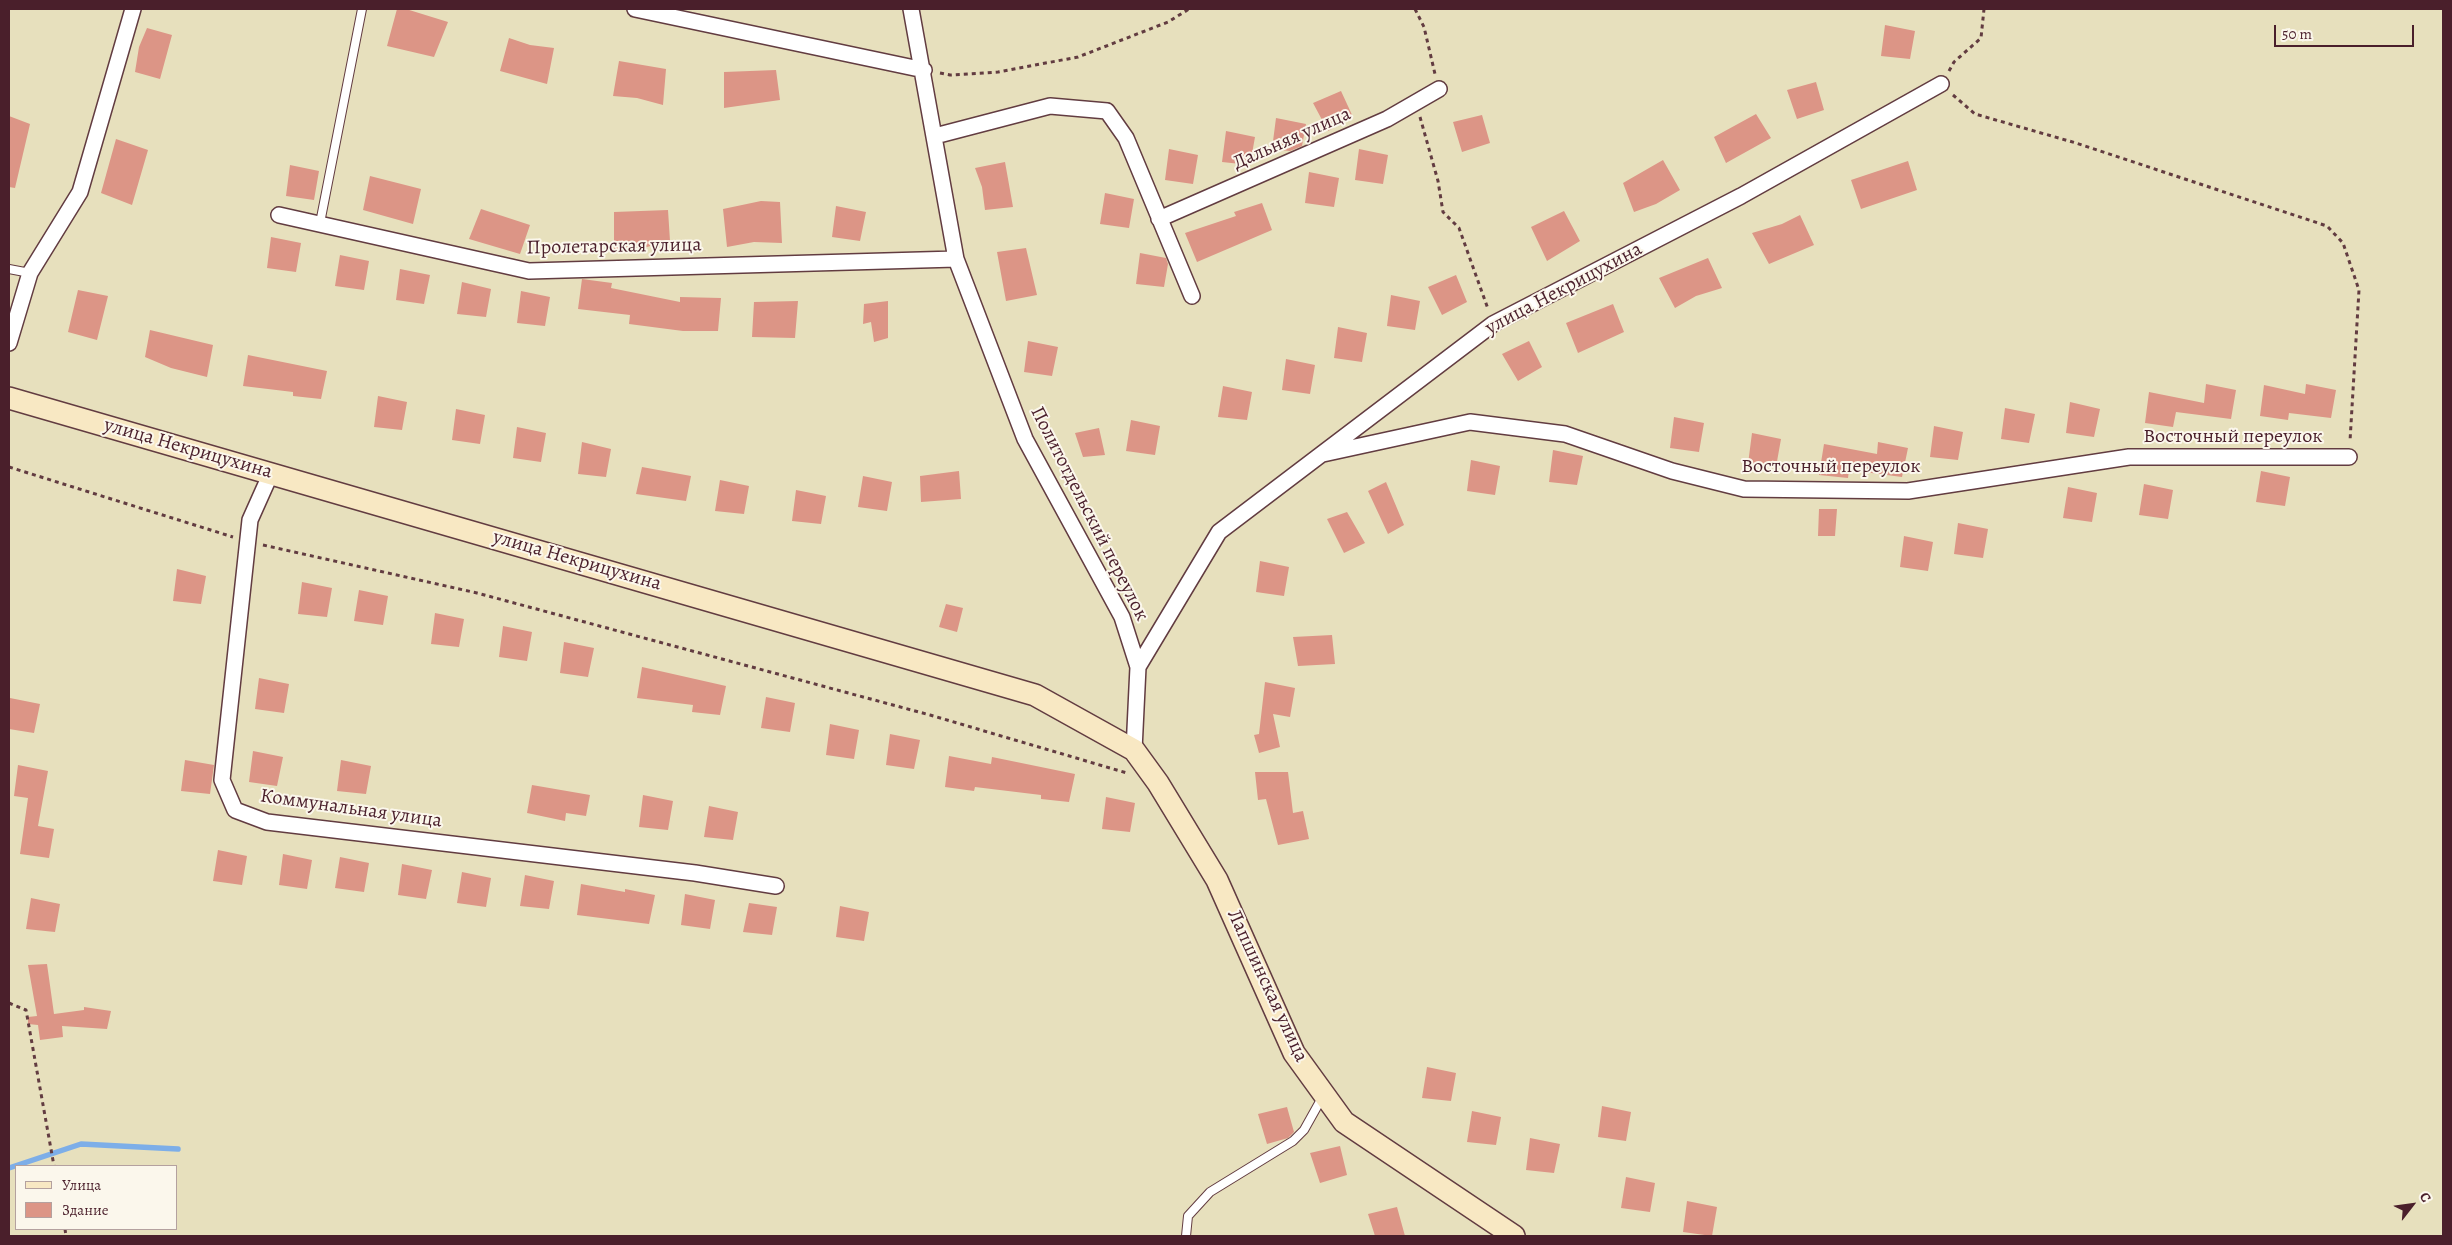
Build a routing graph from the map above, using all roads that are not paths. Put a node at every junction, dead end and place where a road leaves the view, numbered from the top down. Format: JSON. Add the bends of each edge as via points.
{"nodes":[{"id":1,"x":133,"y":9,"type":"edge"},
{"id":2,"x":362,"y":9,"type":"edge"},
{"id":3,"x":635,"y":9,"type":"edge"},
{"id":4,"x":912,"y":9,"type":"edge"},
{"id":5,"x":924,"y":70,"type":"junction"},
{"id":6,"x":1941,"y":84,"type":"road end"},
{"id":7,"x":1439,"y":89,"type":"road end"},
{"id":8,"x":935,"y":136,"type":"junction"},
{"id":9,"x":279,"y":215,"type":"dead end"},
{"id":10,"x":1159,"y":219,"type":"junction"},
{"id":11,"x":320,"y":223,"type":"junction"},
{"id":12,"x":956,"y":259,"type":"junction"},
{"id":13,"x":9,"y":269,"type":"edge"},
{"id":14,"x":30,"y":273,"type":"junction"},
{"id":15,"x":1192,"y":296,"type":"dead end"},
{"id":16,"x":9,"y":343,"type":"edge"},
{"id":17,"x":9,"y":401,"type":"edge"},
{"id":18,"x":1323,"y":454,"type":"junction"},
{"id":19,"x":2348,"y":457,"type":"road end"},
{"id":20,"x":271,"y":472,"type":"junction"},
{"id":21,"x":1138,"y":666,"type":"junction"},
{"id":22,"x":1134,"y":750,"type":"junction"},
{"id":23,"x":776,"y":886,"type":"dead end"},
{"id":24,"x":1324,"y":1094,"type":"junction"},
{"id":25,"x":1186,"y":1236,"type":"edge"},
{"id":26,"x":1514,"y":1236,"type":"edge"}],
"edges":[{"from":1,"to":14,"type":"street","via":[[80,192]]},
{"from":2,"to":11,"type":"lane"},
{"from":3,"to":5,"type":"street"},
{"from":4,"to":5,"type":"street","name":"Политотдельский переулок"},
{"from":5,"to":8,"type":"street","name":"Политотдельский переулок"},
{"from":6,"to":18,"type":"street","name":"улица Некрицухина","via":[[1741,196],[1494,324]]},
{"from":7,"to":10,"type":"street","name":"Дальняя улица","via":[[1387,119]]},
{"from":8,"to":10,"type":"street","via":[[1050,106],[1107,112],[1126,138]]},
{"from":8,"to":12,"type":"street","name":"Политотдельский переулок"},
{"from":9,"to":11,"type":"street","name":"Пролетарская улица"},
{"from":10,"to":15,"type":"street"},
{"from":11,"to":12,"type":"street","name":"Пролетарская улица","via":[[529,271]]},
{"from":12,"to":21,"type":"street","name":"Политотдельский переулок","via":[[1025,439],[1122,617]]},
{"from":13,"to":14,"type":"lane"},
{"from":14,"to":16,"type":"street"},
{"from":17,"to":20,"type":"street","name":"улица Некрицухина"},
{"from":18,"to":19,"type":"street","name":"Восточный переулок","via":[[1470,422],[1565,434],[1672,471],[1744,489],[1908,491],[2128,457]]},
{"from":18,"to":21,"type":"street","name":"улица Некрицухина","via":[[1220,532]]},
{"from":20,"to":22,"type":"street","name":"улица Некрицухина","via":[[1035,695]]},
{"from":20,"to":23,"type":"street","name":"Коммунальная улица","via":[[250,520],[222,780],[235,810],[267,822],[685,871]]},
{"from":21,"to":22,"type":"street","name":"Политотдельский переулок"},
{"from":22,"to":24,"type":"street","name":"Лапшинская улица","via":[[1217,880],[1294,1053]]},
{"from":24,"to":25,"type":"lane","via":[[1304,1130],[1292,1141],[1210,1192],[1188,1216]]},
{"from":24,"to":26,"type":"street","name":"Лапшинская улица","via":[[1344,1122]]}]}
